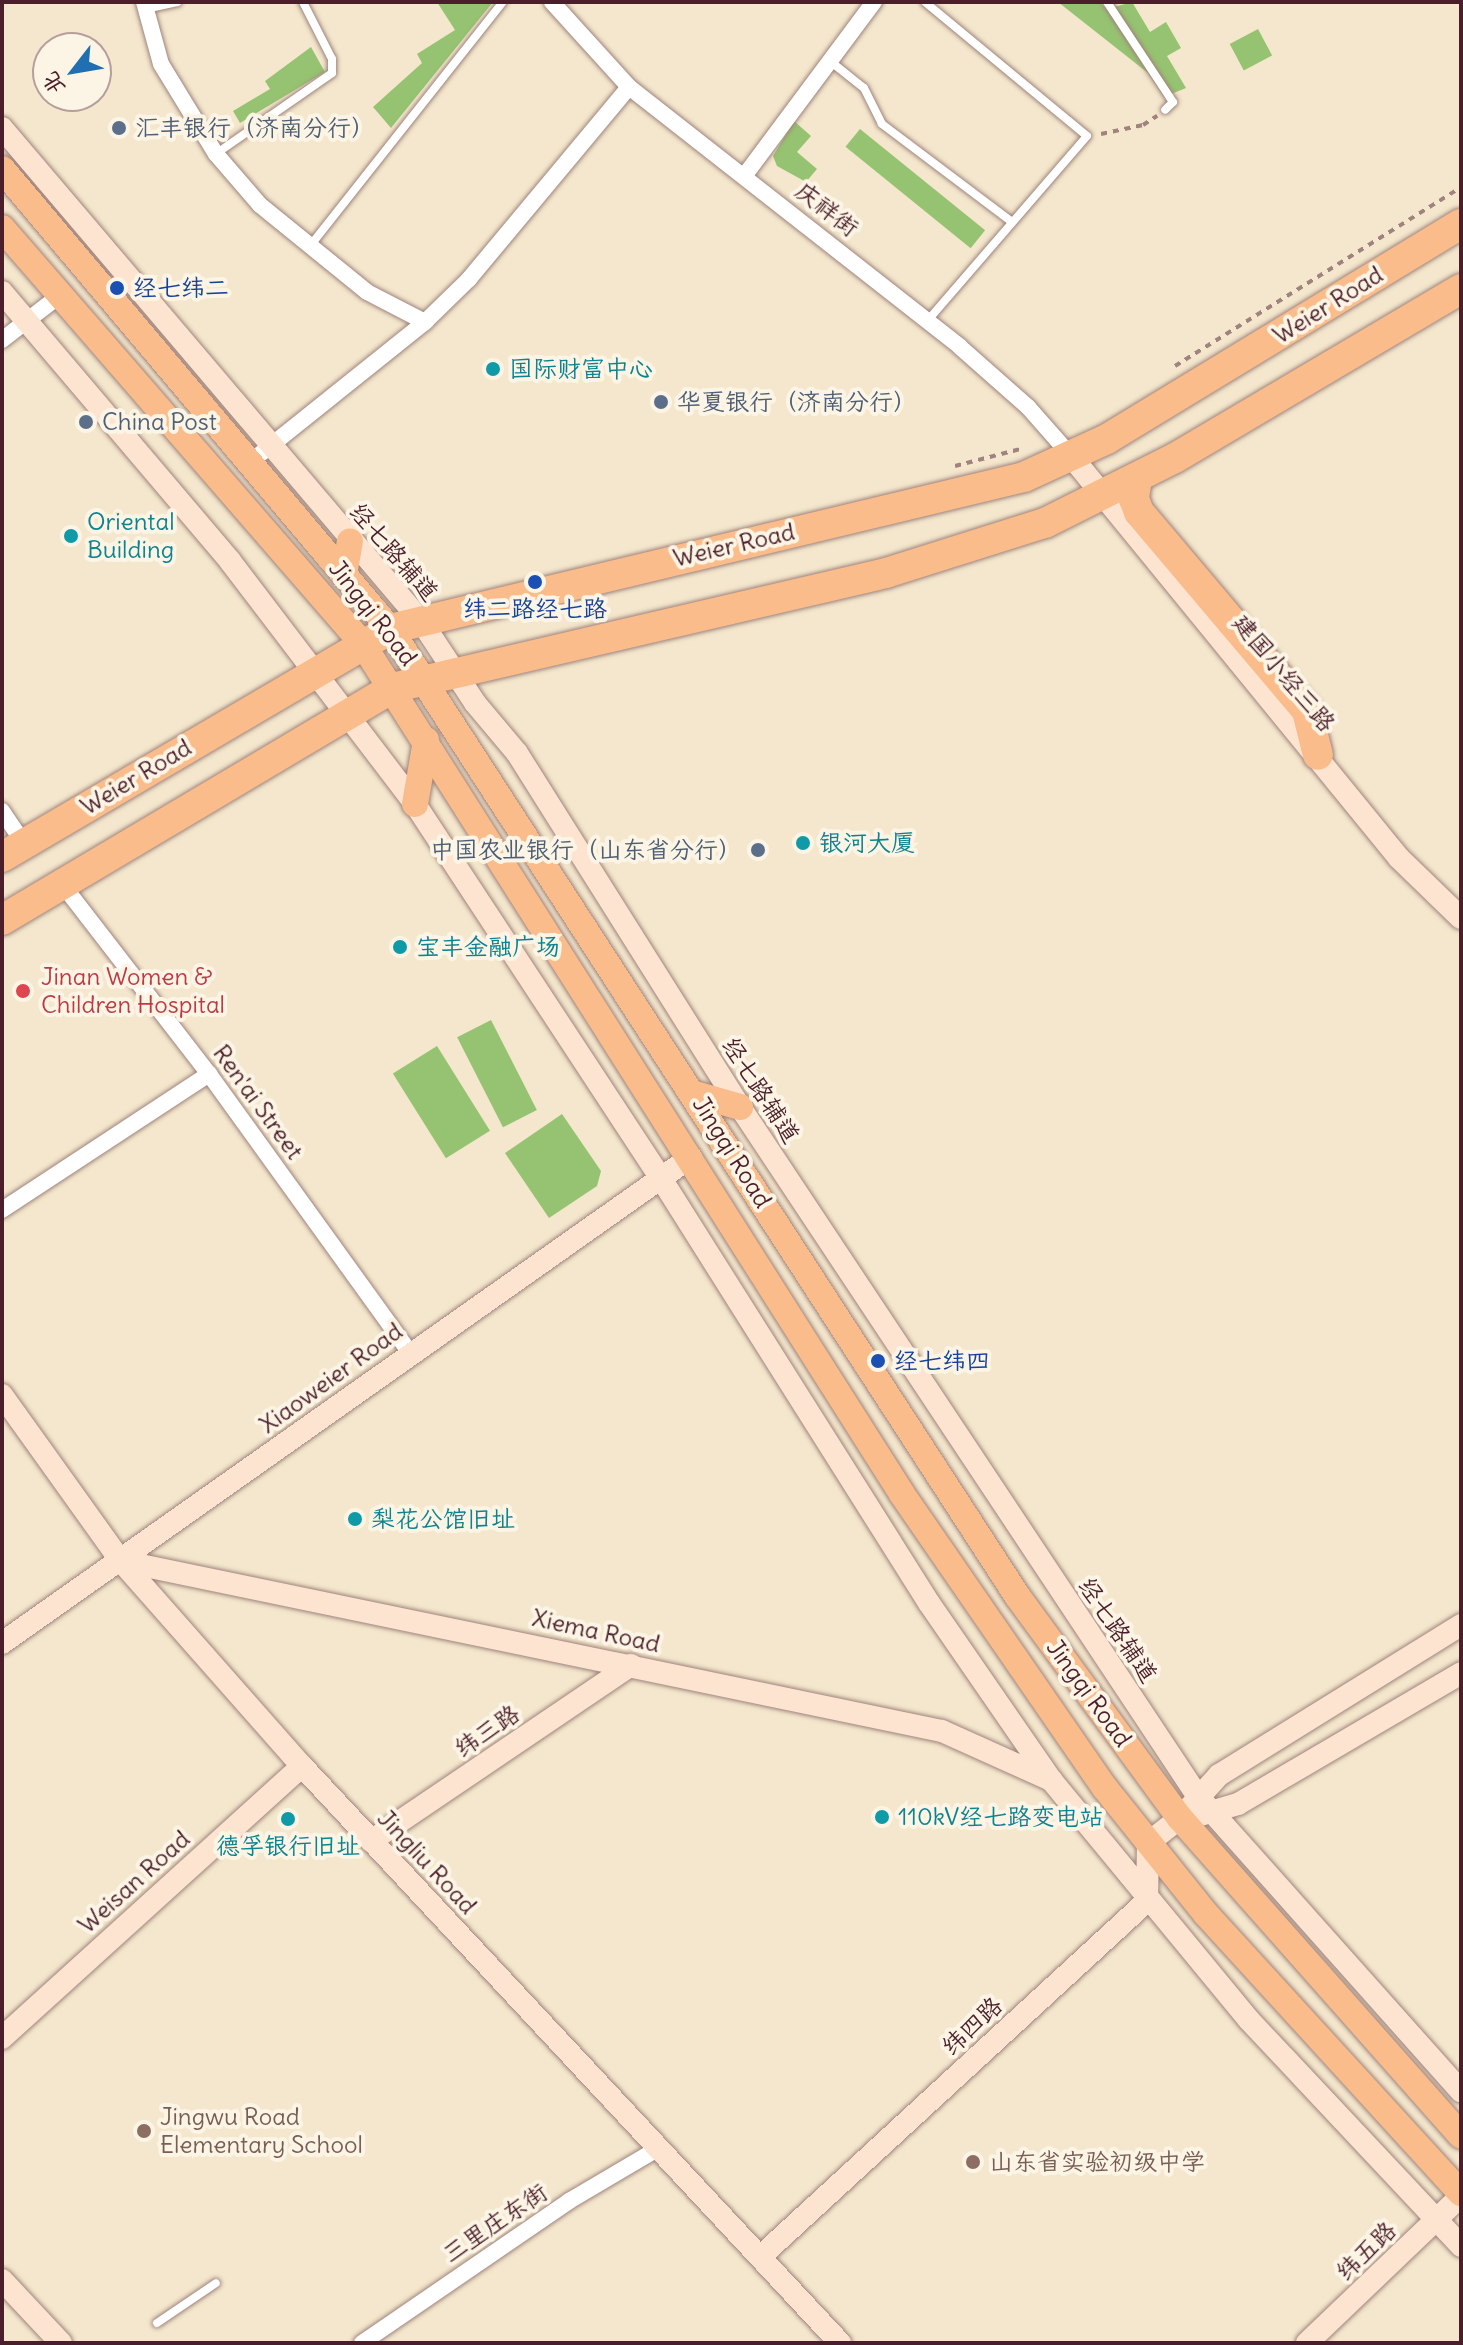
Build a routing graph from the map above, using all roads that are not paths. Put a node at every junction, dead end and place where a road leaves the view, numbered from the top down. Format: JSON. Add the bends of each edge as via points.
{"nodes":[{"id":1,"x":177,"y":2,"type":"edge"},
{"id":2,"x":303,"y":2,"type":"edge"},
{"id":3,"x":503,"y":2,"type":"edge"},
{"id":4,"x":552,"y":2,"type":"edge"},
{"id":5,"x":874,"y":2,"type":"edge"},
{"id":6,"x":925,"y":2,"type":"edge"},
{"id":7,"x":1107,"y":2,"type":"edge"},
{"id":8,"x":145,"y":5,"type":"edge"},
{"id":9,"x":830,"y":60,"type":"junction"},
{"id":10,"x":629,"y":87,"type":"junction"},
{"id":11,"x":1165,"y":110,"type":"road end"},
{"id":12,"x":2,"y":128,"type":"edge"},
{"id":13,"x":216,"y":154,"type":"junction"},
{"id":14,"x":2,"y":169,"type":"edge"},
{"id":15,"x":745,"y":175,"type":"junction"},
{"id":16,"x":1012,"y":222,"type":"junction"},
{"id":17,"x":1461,"y":224,"type":"edge"},
{"id":18,"x":2,"y":228,"type":"edge"},
{"id":19,"x":310,"y":246,"type":"junction"},
{"id":20,"x":1461,"y":289,"type":"edge"},
{"id":21,"x":2,"y":292,"type":"edge"},
{"id":22,"x":59,"y":296,"type":"junction"},
{"id":23,"x":928,"y":320,"type":"junction"},
{"id":24,"x":27,"y":321,"type":"junction"},
{"id":25,"x":425,"y":322,"type":"junction"},
{"id":26,"x":2,"y":340,"type":"edge"},
{"id":27,"x":1064,"y":448,"type":"junction"},
{"id":28,"x":259,"y":455,"type":"junction"},
{"id":29,"x":1137,"y":479,"type":"junction"},
{"id":30,"x":1104,"y":497,"type":"junction"},
{"id":31,"x":350,"y":542,"type":"junction"},
{"id":32,"x":344,"y":575,"type":"junction"},
{"id":33,"x":421,"y":621,"type":"junction"},
{"id":34,"x":390,"y":629,"type":"junction"},
{"id":35,"x":362,"y":643,"type":"junction"},
{"id":36,"x":315,"y":670,"type":"junction"},
{"id":37,"x":453,"y":670,"type":"junction"},
{"id":38,"x":423,"y":677,"type":"junction"},
{"id":39,"x":392,"y":688,"type":"junction"},
{"id":40,"x":1277,"y":688,"type":"junction"},
{"id":41,"x":347,"y":715,"type":"junction"},
{"id":42,"x":426,"y":740,"type":"junction"},
{"id":43,"x":1318,"y":755,"type":"joint"},
{"id":44,"x":415,"y":804,"type":"junction"},
{"id":45,"x":2,"y":811,"type":"edge"},
{"id":46,"x":13,"y":850,"type":"edge"},
{"id":47,"x":62,"y":884,"type":"junction"},
{"id":48,"x":1461,"y":918,"type":"edge"},
{"id":49,"x":2,"y":920,"type":"edge"},
{"id":50,"x":209,"y":1074,"type":"junction"},
{"id":51,"x":695,"y":1094,"type":"junction"},
{"id":52,"x":740,"y":1107,"type":"junction"},
{"id":53,"x":691,"y":1157,"type":"junction"},
{"id":54,"x":662,"y":1180,"type":"junction"},
{"id":55,"x":2,"y":1210,"type":"edge"},
{"id":56,"x":410,"y":1353,"type":"junction"},
{"id":57,"x":2,"y":1395,"type":"edge"},
{"id":58,"x":121,"y":1561,"type":"junction"},
{"id":59,"x":1461,"y":1625,"type":"edge"},
{"id":60,"x":2,"y":1643,"type":"edge"},
{"id":61,"x":631,"y":1665,"type":"junction"},
{"id":62,"x":1461,"y":1673,"type":"edge"},
{"id":63,"x":302,"y":1766,"type":"junction"},
{"id":64,"x":1052,"y":1781,"type":"junction"},
{"id":65,"x":1197,"y":1795,"type":"junction"},
{"id":66,"x":1211,"y":1814,"type":"junction"},
{"id":67,"x":1180,"y":1818,"type":"junction"},
{"id":68,"x":371,"y":1841,"type":"junction"},
{"id":69,"x":1148,"y":1843,"type":"junction"},
{"id":70,"x":1147,"y":1901,"type":"junction"},
{"id":71,"x":2,"y":2038,"type":"edge"},
{"id":72,"x":1461,"y":2091,"type":"edge"},
{"id":73,"x":1461,"y":2136,"type":"edge"},
{"id":74,"x":659,"y":2148,"type":"junction"},
{"id":75,"x":1461,"y":2194,"type":"edge"},
{"id":76,"x":1436,"y":2220,"type":"junction"},
{"id":77,"x":1461,"y":2246,"type":"edge"},
{"id":78,"x":760,"y":2257,"type":"junction"},
{"id":79,"x":2,"y":2280,"type":"edge"},
{"id":80,"x":216,"y":2283,"type":"dead end"},
{"id":81,"x":157,"y":2323,"type":"dead end"},
{"id":82,"x":61,"y":2343,"type":"edge"},
{"id":83,"x":362,"y":2343,"type":"edge"},
{"id":84,"x":840,"y":2343,"type":"edge"},
{"id":85,"x":1307,"y":2343,"type":"edge"}],
"edges":[{"from":1,"to":8,"type":"lane"},
{"from":2,"to":13,"type":"lane","via":[[332,59],[332,73]]},
{"from":3,"to":19,"type":"lane"},
{"from":4,"to":10,"type":"street","name":"庆祥街"},
{"from":5,"to":9,"type":"street"},
{"from":6,"to":16,"type":"lane","via":[[1087,136]]},
{"from":7,"to":11,"type":"lane","via":[[1173,102]]},
{"from":8,"to":13,"type":"street","via":[[161,64]]},
{"from":9,"to":15,"type":"street"},
{"from":9,"to":16,"type":"lane","via":[[864,88],[882,124]]},
{"from":10,"to":15,"type":"street","name":"庆祥街"},
{"from":10,"to":25,"type":"street","via":[[469,279]]},
{"from":12,"to":28,"type":"street","name":"经七路辅道"},
{"from":13,"to":19,"type":"street","via":[[260,205]]},
{"from":14,"to":28,"type":"main road","name":"Jingqi Road"},
{"from":15,"to":23,"type":"street","name":"庆祥街"},
{"from":16,"to":23,"type":"lane"},
{"from":17,"to":27,"type":"highway","name":"Weier Road"},
{"from":18,"to":22,"type":"main road","name":"Jingqi Road"},
{"from":19,"to":25,"type":"street","via":[[367,292]]},
{"from":20,"to":29,"type":"highway"},
{"from":21,"to":24,"type":"street"},
{"from":22,"to":24,"type":"street"},
{"from":22,"to":35,"type":"main road","name":"Jingqi Road"},
{"from":23,"to":27,"type":"street","name":"庆祥街","via":[[1028,407]]},
{"from":24,"to":26,"type":"street"},
{"from":24,"to":36,"type":"street"},
{"from":25,"to":28,"type":"street"},
{"from":27,"to":30,"type":"street","name":"建国小经三路"},
{"from":27,"to":33,"type":"highway","name":"Weier Road","via":[[1024,477]]},
{"from":28,"to":31,"type":"street","name":"经七路辅道"},
{"from":28,"to":32,"type":"main road","name":"Jingqi Road"},
{"from":29,"to":30,"type":"highway"},
{"from":29,"to":40,"type":"highway","via":[[1134,499],[1139,512]]},
{"from":30,"to":37,"type":"highway","via":[[1045,523],[886,573]]},
{"from":30,"to":40,"type":"street","name":"建国小经三路"},
{"from":31,"to":32,"type":"main road"},
{"from":31,"to":33,"type":"street","name":"经七路辅道"},
{"from":32,"to":34,"type":"main road","name":"Jingqi Road"},
{"from":33,"to":34,"type":"highway","name":"Weier Road"},
{"from":33,"to":37,"type":"street","name":"经七路辅道"},
{"from":34,"to":35,"type":"highway","name":"Weier Road"},
{"from":34,"to":38,"type":"main road","name":"Jingqi Road"},
{"from":35,"to":36,"type":"highway","name":"Weier Road"},
{"from":35,"to":39,"type":"main road","name":"Jingqi Road"},
{"from":36,"to":41,"type":"street"},
{"from":36,"to":46,"type":"highway","name":"Weier Road"},
{"from":37,"to":38,"type":"highway"},
{"from":37,"to":52,"type":"street","name":"经七路辅道","via":[[517,753]]},
{"from":38,"to":39,"type":"highway"},
{"from":38,"to":51,"type":"main road","name":"Jingqi Road"},
{"from":39,"to":41,"type":"highway"},
{"from":39,"to":42,"type":"main road","name":"Jingqi Road"},
{"from":40,"to":43,"type":"highway","via":[[1307,711]]},
{"from":41,"to":44,"type":"street"},
{"from":41,"to":47,"type":"highway"},
{"from":42,"to":44,"type":"main road"},
{"from":42,"to":53,"type":"main road","name":"Jingqi Road"},
{"from":43,"to":48,"type":"street","name":"建国小经三路","via":[[1399,858]]},
{"from":44,"to":54,"type":"street"},
{"from":45,"to":46,"type":"street"},
{"from":47,"to":49,"type":"highway"},
{"from":47,"to":50,"type":"street","name":"Ren'ai Street"},
{"from":50,"to":55,"type":"street"},
{"from":50,"to":56,"type":"street","name":"Ren'ai Street"},
{"from":51,"to":52,"type":"main road"},
{"from":51,"to":67,"type":"main road","name":"Jingqi Road","via":[[1018,1597]]},
{"from":52,"to":65,"type":"street","name":"经七路辅道"},
{"from":53,"to":54,"type":"street","name":"Xiaoweier Road"},
{"from":53,"to":69,"type":"main road","name":"Jingqi Road","via":[[902,1494]]},
{"from":54,"to":56,"type":"street","name":"Xiaoweier Road"},
{"from":54,"to":64,"type":"street","via":[[929,1603]]},
{"from":56,"to":58,"type":"street","name":"Xiaoweier Road"},
{"from":57,"to":58,"type":"street","name":"Jingliu Road"},
{"from":58,"to":60,"type":"street","name":"Xiaoweier Road"},
{"from":58,"to":61,"type":"street","name":"Xiema Road"},
{"from":58,"to":63,"type":"street","name":"Jingliu Road"},
{"from":59,"to":65,"type":"street","via":[[1219,1775]]},
{"from":61,"to":64,"type":"street","name":"Xiema Road","via":[[942,1731]]},
{"from":61,"to":68,"type":"street","name":"纬三路"},
{"from":62,"to":66,"type":"street","via":[[1238,1804]]},
{"from":63,"to":68,"type":"street","name":"Jingliu Road"},
{"from":63,"to":71,"type":"street","name":"Weisan Road"},
{"from":64,"to":70,"type":"street"},
{"from":65,"to":66,"type":"street","name":"经七路辅道"},
{"from":65,"to":67,"type":"street"},
{"from":66,"to":67,"type":"street"},
{"from":66,"to":72,"type":"street","name":"经七路辅道"},
{"from":67,"to":69,"type":"street"},
{"from":67,"to":73,"type":"main road","name":"Jingqi Road"},
{"from":68,"to":74,"type":"street","name":"Jingliu Road"},
{"from":69,"to":70,"type":"street"},
{"from":69,"to":75,"type":"main road","name":"Jingqi Road"},
{"from":70,"to":76,"type":"street","via":[[1249,2020]]},
{"from":70,"to":78,"type":"street","name":"纬四路"},
{"from":74,"to":78,"type":"street","name":"Jingliu Road"},
{"from":74,"to":83,"type":"street","name":"三里庄东街","via":[[569,2201]]},
{"from":75,"to":76,"type":"street","name":"纬五路"},
{"from":76,"to":77,"type":"street"},
{"from":76,"to":85,"type":"street","name":"纬五路"},
{"from":78,"to":84,"type":"street","name":"Jingliu Road"},
{"from":79,"to":82,"type":"street"},
{"from":80,"to":81,"type":"lane"}]}
